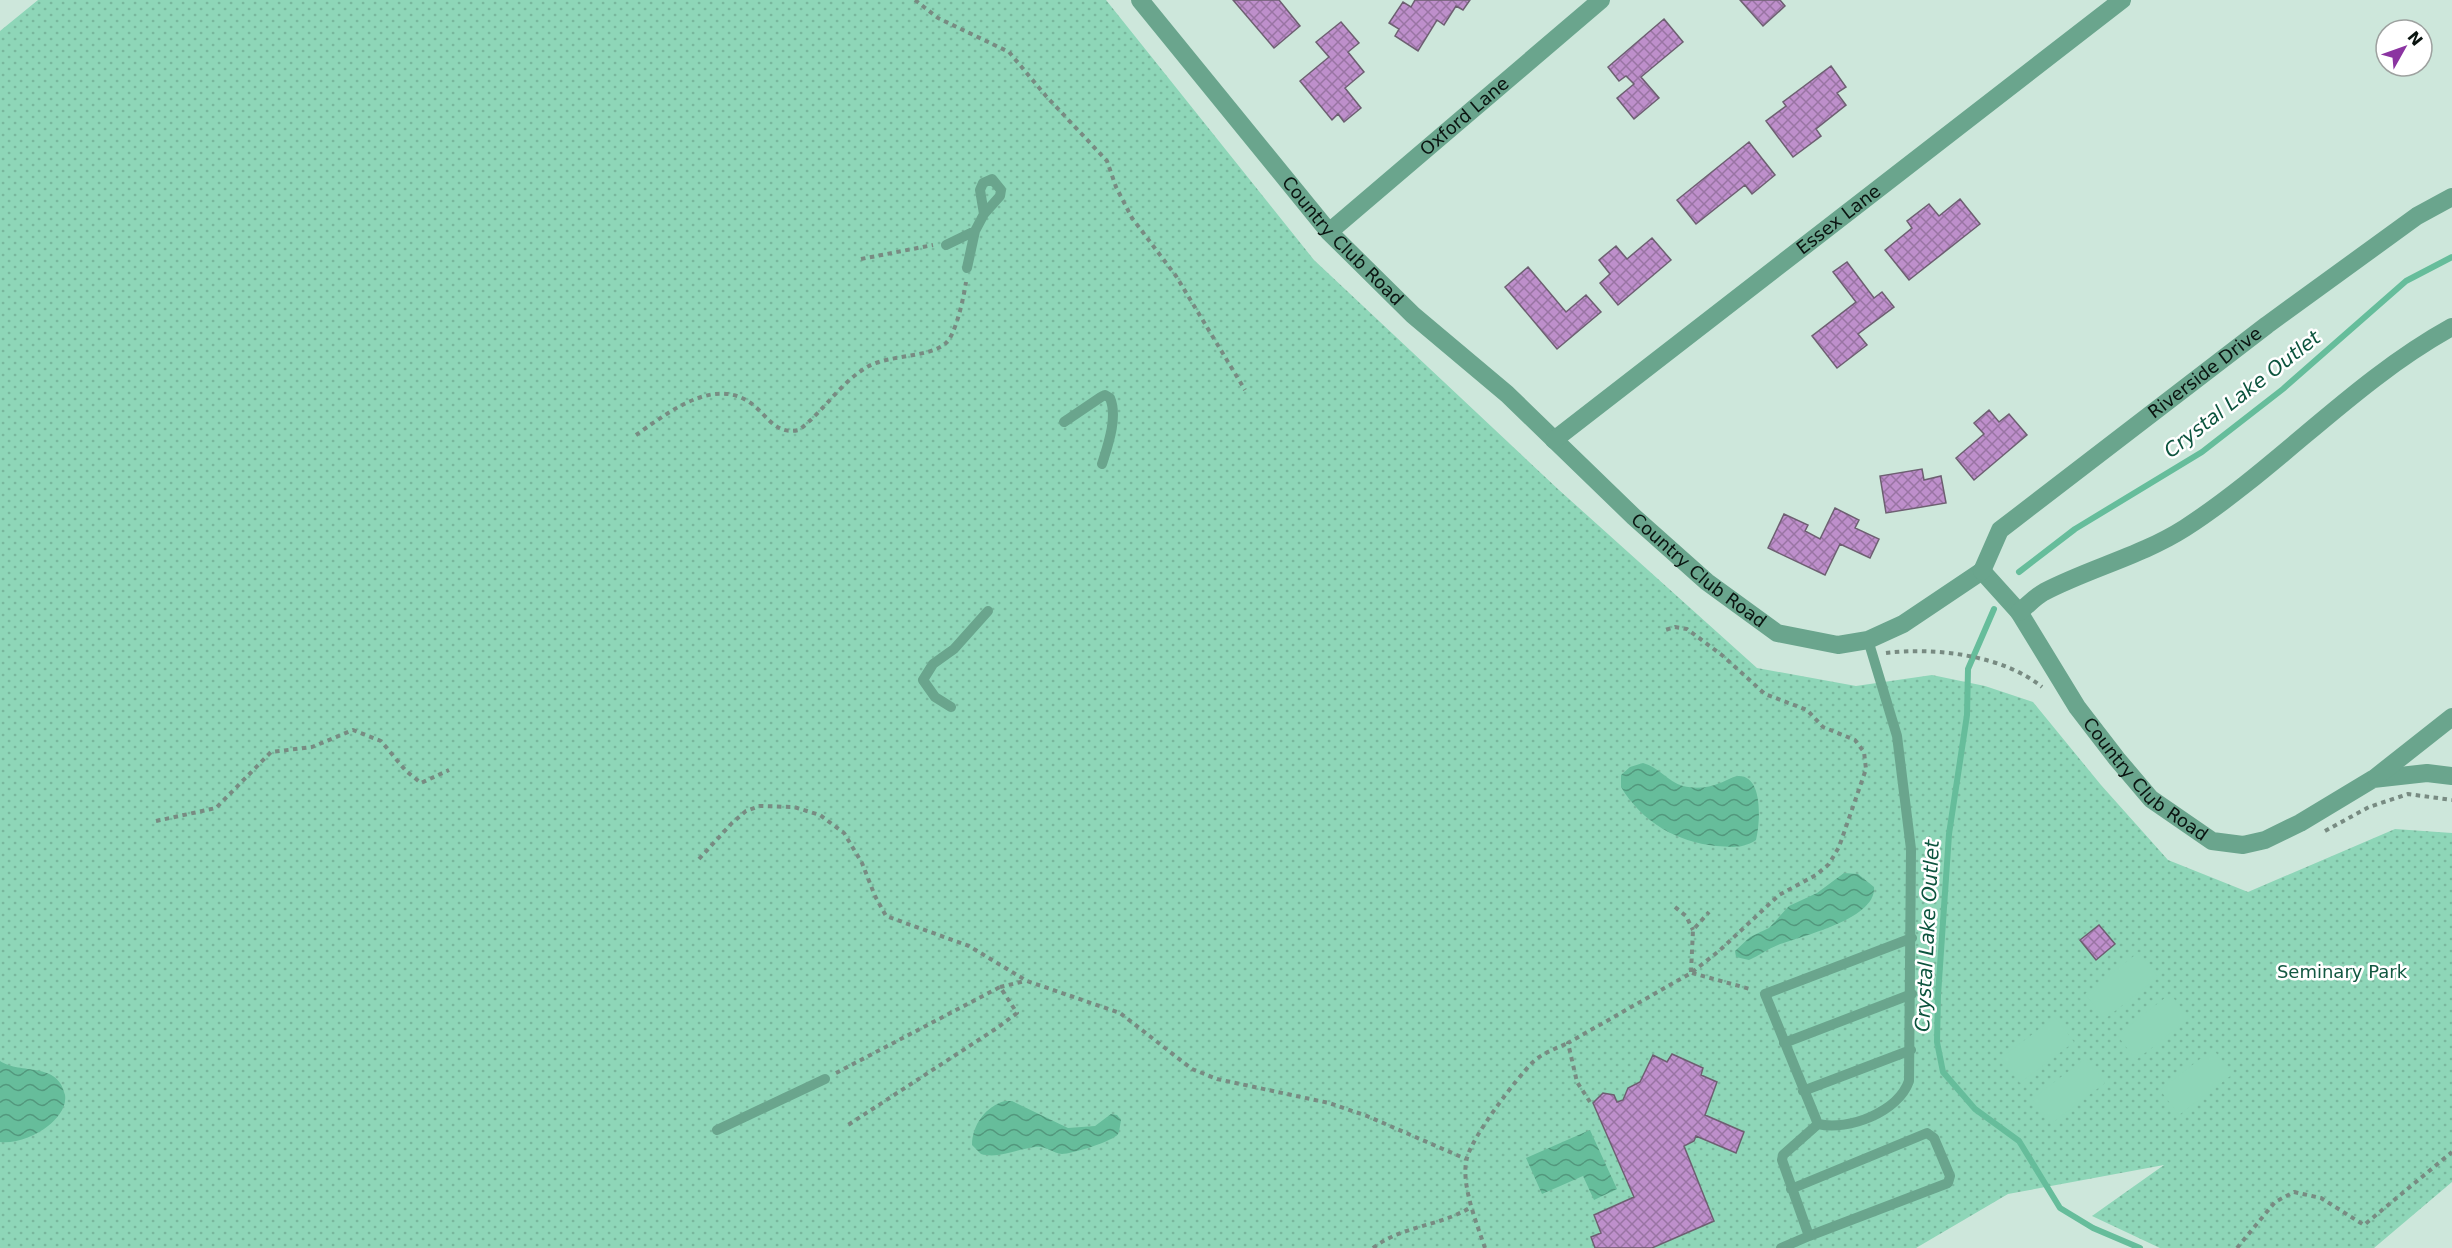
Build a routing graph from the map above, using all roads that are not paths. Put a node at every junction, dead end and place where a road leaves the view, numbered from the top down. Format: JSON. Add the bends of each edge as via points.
{"nodes":[{"id":1,"x":1140,"y":0,"type":"edge"},
{"id":2,"x":1601,"y":0,"type":"edge"},
{"id":3,"x":2122,"y":0,"type":"edge"},
{"id":4,"x":2452,"y":197,"type":"edge"},
{"id":5,"x":984,"y":214,"type":"dead end"},
{"id":6,"x":975,"y":231,"type":"junction"},
{"id":7,"x":1329,"y":232,"type":"junction"},
{"id":8,"x":946,"y":245,"type":"road end"},
{"id":9,"x":967,"y":268,"type":"road end"},
{"id":10,"x":2452,"y":327,"type":"edge"},
{"id":11,"x":1064,"y":422,"type":"dead end"},
{"id":12,"x":1554,"y":440,"type":"junction"},
{"id":13,"x":1102,"y":464,"type":"dead end"},
{"id":14,"x":1982,"y":571,"type":"junction"},
{"id":15,"x":988,"y":611,"type":"dead end"},
{"id":16,"x":2019,"y":612,"type":"junction"},
{"id":17,"x":1868,"y":640,"type":"junction"},
{"id":18,"x":951,"y":707,"type":"dead end"},
{"id":19,"x":2452,"y":717,"type":"edge"},
{"id":20,"x":2452,"y":776,"type":"edge"},
{"id":21,"x":2373,"y":779,"type":"junction"},
{"id":22,"x":1912,"y":938,"type":"junction"},
{"id":23,"x":1912,"y":994,"type":"junction"},
{"id":24,"x":1784,"y":1043,"type":"junction"},
{"id":25,"x":1911,"y":1050,"type":"junction"},
{"id":26,"x":825,"y":1079,"type":"road end"},
{"id":27,"x":1803,"y":1091,"type":"junction"},
{"id":28,"x":1818,"y":1124,"type":"junction"},
{"id":29,"x":717,"y":1130,"type":"dead end"},
{"id":30,"x":1791,"y":1189,"type":"junction"},
{"id":31,"x":1809,"y":1236,"type":"junction"},
{"id":32,"x":1781,"y":1248,"type":"edge"}],
"edges":[{"from":1,"to":7,"type":"street","name":"Country Club Road"},
{"from":2,"to":7,"type":"street","name":"Oxford Lane"},
{"from":3,"to":12,"type":"street","name":"Essex Lane"},
{"from":4,"to":14,"type":"street","name":"Riverside Drive","via":[[2417,216],[2222,358],[2000,530]]},
{"from":5,"to":6,"type":"lane"},
{"from":6,"to":8,"type":"lane"},
{"from":6,"to":9,"type":"lane"},
{"from":7,"to":12,"type":"street","name":"Country Club Road","via":[[1413,315],[1507,394]]},
{"from":10,"to":16,"type":"street","via":[[2423,343],[2350,397],[2187,527],[2153,548],[2043,593]]},
{"from":11,"to":13,"type":"lane","via":[[1101,397],[1110,398],[1109,444]]},
{"from":12,"to":17,"type":"street","name":"Country Club Road","via":[[1707,582],[1777,633],[1838,645]]},
{"from":14,"to":16,"type":"street","name":"Country Club Road"},
{"from":14,"to":17,"type":"street","name":"Country Club Road","via":[[1903,624]]},
{"from":15,"to":18,"type":"lane","via":[[954,649],[933,664],[923,680],[935,697]]},
{"from":16,"to":21,"type":"street","name":"Country Club Road","via":[[2077,707],[2117,759],[2151,799],[2212,841],[2243,845],[2265,840],[2300,824]]},
{"from":17,"to":22,"type":"lane","via":[[1898,736],[1911,849]]},
{"from":19,"to":21,"type":"street"},
{"from":20,"to":21,"type":"street","name":"Country Club Road","via":[[2427,773]]},
{"from":22,"to":23,"type":"lane"},
{"from":22,"to":24,"type":"lane","via":[[1765,994]]},
{"from":23,"to":24,"type":"lane"},
{"from":23,"to":25,"type":"lane"},
{"from":24,"to":27,"type":"lane"},
{"from":25,"to":27,"type":"lane"},
{"from":25,"to":28,"type":"lane","via":[[1909,1081],[1897,1101],[1846,1123],[1831,1127]]},
{"from":26,"to":29,"type":"lane"},
{"from":27,"to":28,"type":"lane"},
{"from":28,"to":30,"type":"lane","via":[[1783,1155]]},
{"from":30,"to":31,"type":"lane"},
{"from":30,"to":31,"type":"lane","via":[[1927,1133],[1934,1138],[1950,1176],[1948,1183]]},
{"from":31,"to":32,"type":"lane"}]}
